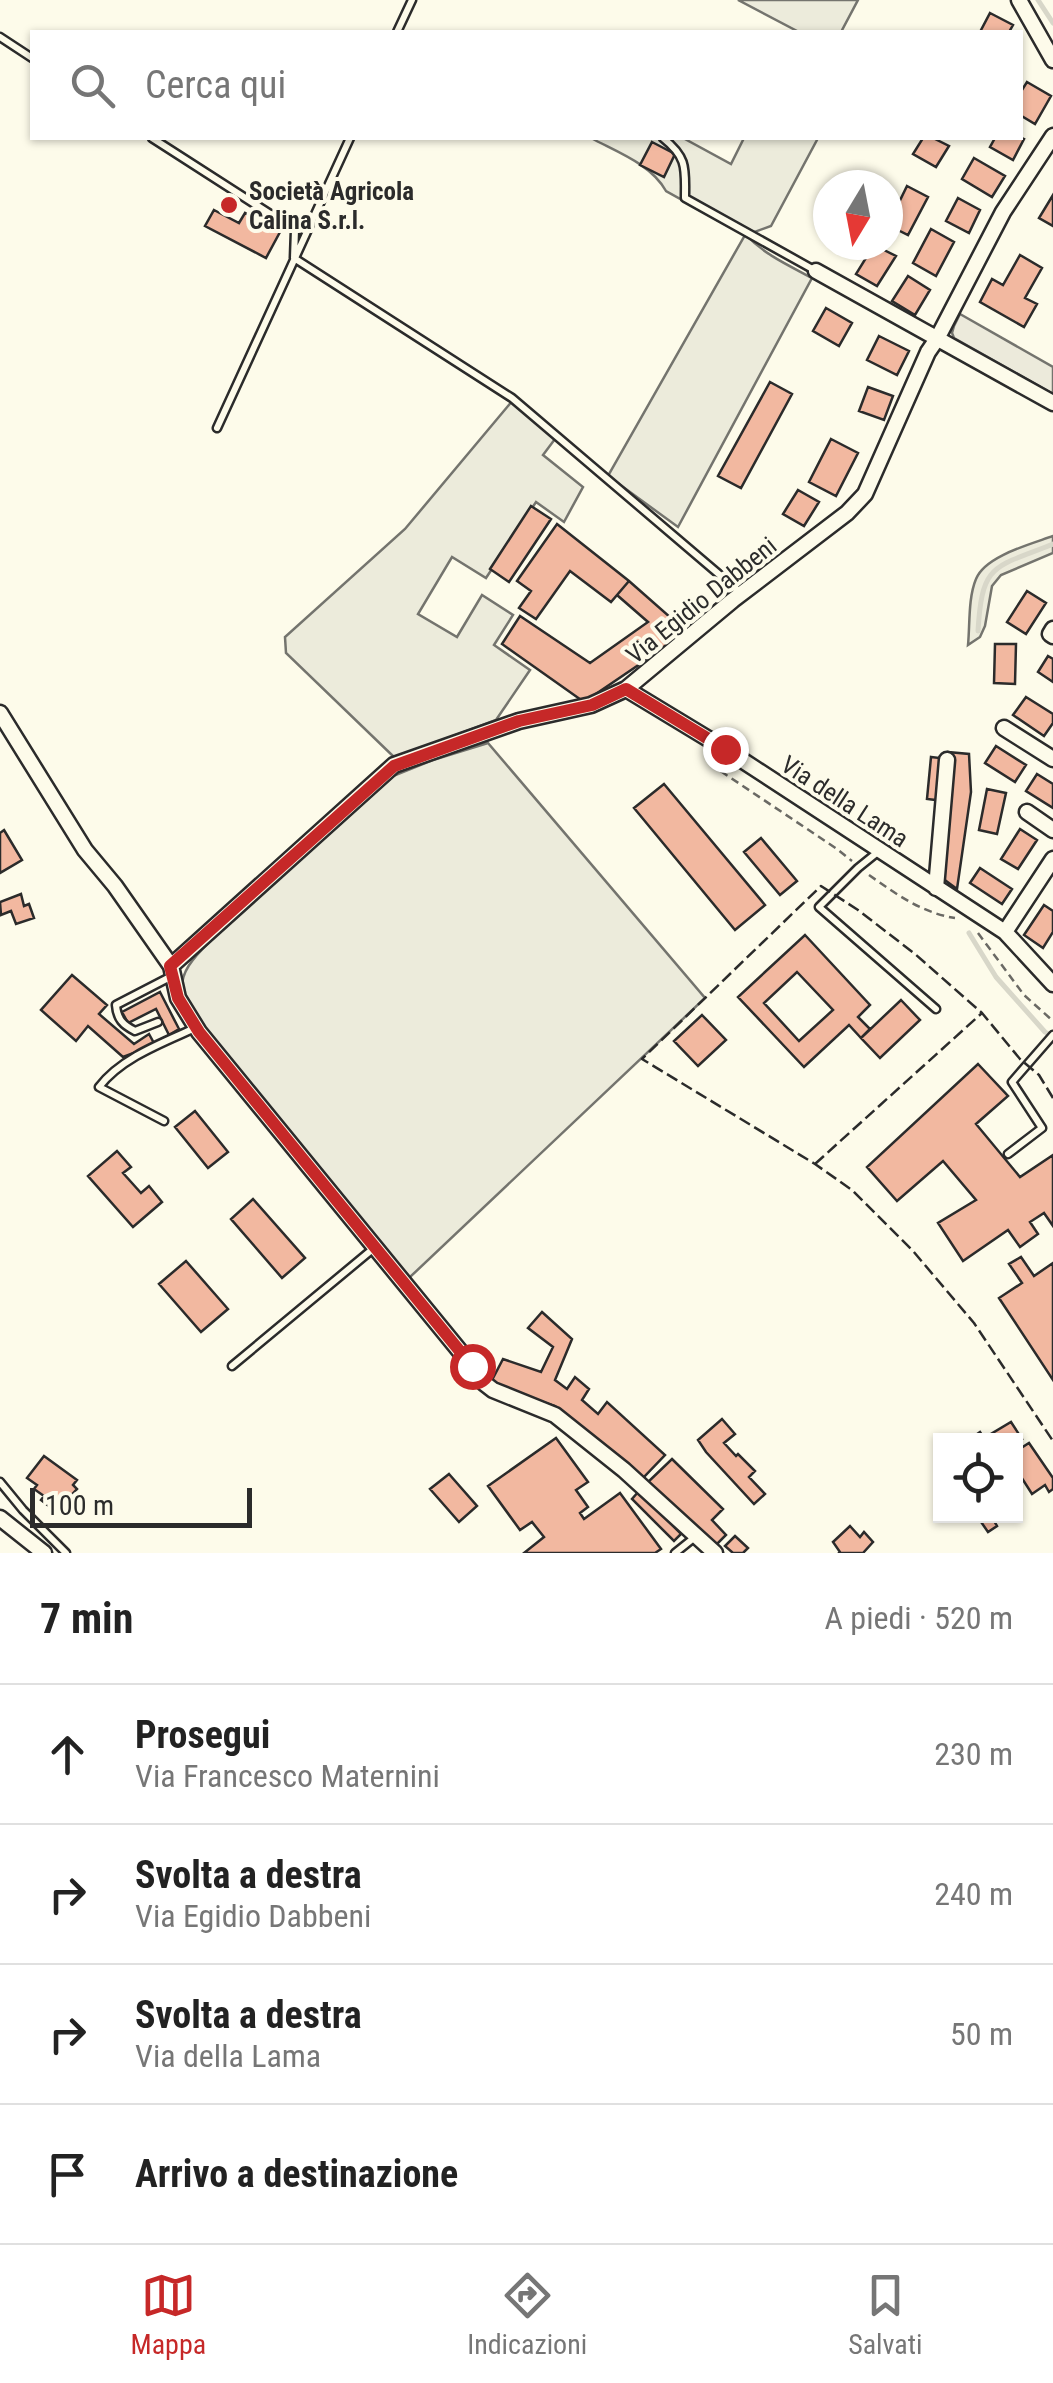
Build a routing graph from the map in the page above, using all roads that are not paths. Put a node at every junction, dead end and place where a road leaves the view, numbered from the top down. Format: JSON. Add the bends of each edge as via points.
{"nodes":[{"id":1,"x":412,"y":0,"type":"edge"},
{"id":2,"x":1019,"y":0,"type":"edge"},
{"id":3,"x":399,"y":30,"type":"edge"},
{"id":4,"x":0,"y":36,"type":"edge"},
{"id":5,"x":30,"y":57,"type":"edge"},
{"id":6,"x":1053,"y":60,"type":"edge"},
{"id":7,"x":1053,"y":136,"type":"edge"},
{"id":8,"x":155,"y":140,"type":"edge"},
{"id":9,"x":349,"y":140,"type":"edge"},
{"id":10,"x":666,"y":140,"type":"edge"},
{"id":11,"x":294,"y":258,"type":"junction"},
{"id":12,"x":816,"y":271,"type":"joint"},
{"id":13,"x":938,"y":339,"type":"junction"},
{"id":14,"x":1053,"y":403,"type":"edge"},
{"id":15,"x":217,"y":428,"type":"dead end"},
{"id":16,"x":742,"y":594,"type":"junction"},
{"id":17,"x":626,"y":689,"type":"junction"},
{"id":18,"x":0,"y":713,"type":"edge"},
{"id":19,"x":1004,"y":728,"type":"dead end"},
{"id":20,"x":1053,"y":759,"type":"edge"},
{"id":21,"x":947,"y":760,"type":"dead end"},
{"id":22,"x":1027,"y":812,"type":"dead end"},
{"id":23,"x":1053,"y":830,"type":"edge"},
{"id":24,"x":880,"y":851,"type":"junction"},
{"id":25,"x":1053,"y":859,"type":"edge"},
{"id":26,"x":936,"y":888,"type":"junction"},
{"id":27,"x":1005,"y":932,"type":"junction"},
{"id":28,"x":172,"y":971,"type":"junction"},
{"id":29,"x":1053,"y":984,"type":"edge"},
{"id":30,"x":936,"y":1009,"type":"dead end"},
{"id":31,"x":158,"y":1022,"type":"dead end"},
{"id":32,"x":196,"y":1027,"type":"junction"},
{"id":33,"x":1053,"y":1036,"type":"edge"},
{"id":34,"x":164,"y":1121,"type":"dead end"},
{"id":35,"x":1008,"y":1154,"type":"dead end"},
{"id":36,"x":375,"y":1247,"type":"junction"},
{"id":37,"x":232,"y":1366,"type":"dead end"},
{"id":38,"x":0,"y":1482,"type":"edge"},
{"id":39,"x":0,"y":1518,"type":"edge"},
{"id":40,"x":704,"y":1546,"type":"edge"},
{"id":41,"x":44,"y":1553,"type":"edge"},
{"id":42,"x":66,"y":1553,"type":"edge"},
{"id":43,"x":675,"y":1553,"type":"edge"}],
"edges":[{"from":1,"to":3,"type":"lane"},
{"from":2,"to":6,"type":"street"},
{"from":4,"to":5,"type":"lane"},
{"from":7,"to":13,"type":"street","name":"Via Egidio Dabbeni","via":[[1003,212]]},
{"from":8,"to":11,"type":"lane","via":[[294,230]]},
{"from":9,"to":11,"type":"lane"},
{"from":10,"to":12,"type":"lane","via":[[683,159],[685,198]]},
{"from":11,"to":15,"type":"lane"},
{"from":11,"to":16,"type":"lane","via":[[512,398]]},
{"from":12,"to":13,"type":"street"},
{"from":13,"to":14,"type":"street"},
{"from":13,"to":16,"type":"street","name":"Via Egidio Dabbeni","via":[[864,494]]},
{"from":16,"to":17,"type":"street","name":"Via Egidio Dabbeni"},
{"from":17,"to":24,"type":"street","name":"Via della Lama"},
{"from":17,"to":28,"type":"street","name":"Via Egidio Dabbeni","via":[[394,766]]},
{"from":18,"to":28,"type":"street"},
{"from":19,"to":20,"type":"street"},
{"from":21,"to":26,"type":"street","name":"Via della Lama"},
{"from":22,"to":23,"type":"street"},
{"from":24,"to":26,"type":"street","name":"Via della Lama"},
{"from":24,"to":30,"type":"lane","via":[[819,907]]},
{"from":25,"to":27,"type":"street"},
{"from":26,"to":27,"type":"street","name":"Via della Lama"},
{"from":27,"to":29,"type":"street","name":"Via della Lama"},
{"from":28,"to":31,"type":"lane","via":[[116,1006],[124,1026],[135,1031]]},
{"from":28,"to":32,"type":"street","via":[[178,998]]},
{"from":32,"to":34,"type":"lane","via":[[130,1060],[99,1087]]},
{"from":32,"to":36,"type":"street"},
{"from":33,"to":35,"type":"lane","via":[[1012,1082],[1042,1128]]},
{"from":36,"to":37,"type":"lane"},
{"from":36,"to":40,"type":"street","via":[[484,1384],[555,1415]]},
{"from":38,"to":42,"type":"lane"},
{"from":39,"to":41,"type":"street"},
{"from":40,"to":43,"type":"lane"}]}
